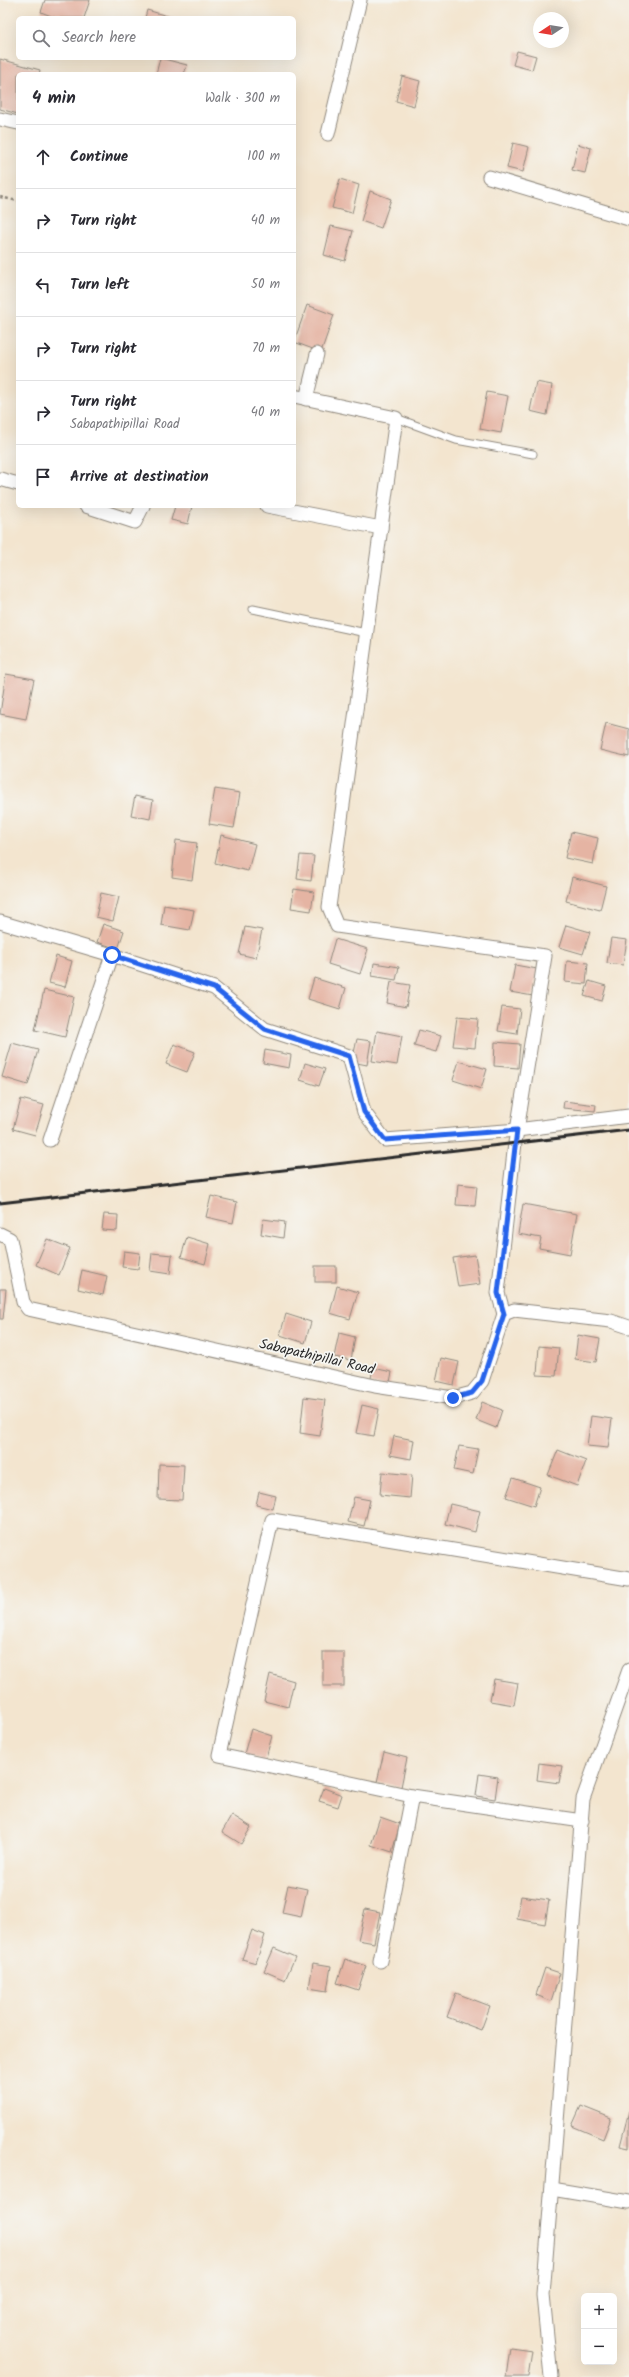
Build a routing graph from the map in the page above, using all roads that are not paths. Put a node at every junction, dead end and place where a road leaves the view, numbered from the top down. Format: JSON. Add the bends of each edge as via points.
{"nodes":[{"id":1,"x":360,"y":0,"type":"edge"},
{"id":2,"x":0,"y":118,"type":"edge"},
{"id":3,"x":16,"y":122,"type":"edge"},
{"id":4,"x":328,"y":134,"type":"dead end"},
{"id":5,"x":489,"y":177,"type":"dead end"},
{"id":6,"x":629,"y":219,"type":"edge"},
{"id":7,"x":317,"y":354,"type":"dead end"},
{"id":8,"x":300,"y":398,"type":"edge"},
{"id":9,"x":396,"y":418,"type":"junction"},
{"id":10,"x":533,"y":454,"type":"dead end"},
{"id":11,"x":0,"y":479,"type":"edge"},
{"id":12,"x":16,"y":483,"type":"edge"},
{"id":13,"x":92,"y":508,"type":"edge"},
{"id":14,"x":142,"y":508,"type":"edge"},
{"id":15,"x":277,"y":508,"type":"edge"},
{"id":16,"x":380,"y":528,"type":"junction"},
{"id":17,"x":253,"y":610,"type":"dead end"},
{"id":18,"x":366,"y":633,"type":"junction"},
{"id":19,"x":0,"y":922,"type":"edge"},
{"id":20,"x":112,"y":955,"type":"junction"},
{"id":21,"x":629,"y":1116,"type":"edge"},
{"id":22,"x":517,"y":1130,"type":"junction"},
{"id":23,"x":50,"y":1140,"type":"dead end"},
{"id":24,"x":0,"y":1234,"type":"edge"},
{"id":25,"x":504,"y":1314,"type":"junction"},
{"id":26,"x":629,"y":1327,"type":"edge"},
{"id":27,"x":629,"y":1579,"type":"edge"},
{"id":28,"x":629,"y":1670,"type":"edge"},
{"id":29,"x":625,"y":1695,"type":"edge"},
{"id":30,"x":412,"y":1796,"type":"junction"},
{"id":31,"x":582,"y":1821,"type":"junction"},
{"id":32,"x":380,"y":1961,"type":"dead end"},
{"id":33,"x":552,"y":2189,"type":"junction"},
{"id":34,"x":629,"y":2202,"type":"edge"},
{"id":35,"x":551,"y":2377,"type":"edge"}],
"edges":[{"from":1,"to":4,"type":"street"},
{"from":2,"to":3,"type":"street"},
{"from":5,"to":6,"type":"street"},
{"from":7,"to":8,"type":"street"},
{"from":8,"to":9,"type":"street"},
{"from":9,"to":10,"type":"lane","via":[[456,440]]},
{"from":9,"to":16,"type":"street"},
{"from":11,"to":12,"type":"street"},
{"from":13,"to":14,"type":"street","via":[[136,522]]},
{"from":15,"to":16,"type":"street"},
{"from":16,"to":18,"type":"street"},
{"from":17,"to":18,"type":"lane"},
{"from":18,"to":22,"type":"street","via":[[328,907],[337,926],[545,956]]},
{"from":19,"to":20,"type":"street"},
{"from":20,"to":22,"type":"street","via":[[214,988],[265,1029],[349,1056],[364,1112],[385,1140]]},
{"from":20,"to":23,"type":"street"},
{"from":21,"to":22,"type":"street"},
{"from":22,"to":25,"type":"street","via":[[498,1293]]},
{"from":24,"to":25,"type":"street","name":"Sabapathipillai Road","via":[[10,1239],[23,1302],[28,1309],[375,1386],[453,1398],[472,1393],[482,1381]]},
{"from":25,"to":26,"type":"street","via":[[514,1310],[611,1321]]},
{"from":27,"to":30,"type":"street","via":[[272,1520],[219,1755]]},
{"from":28,"to":29,"type":"street"},
{"from":29,"to":31,"type":"street","via":[[583,1799]]},
{"from":30,"to":31,"type":"street"},
{"from":30,"to":32,"type":"street"},
{"from":31,"to":33,"type":"street"},
{"from":33,"to":34,"type":"street"},
{"from":33,"to":35,"type":"street","via":[[543,2295]]}]}
